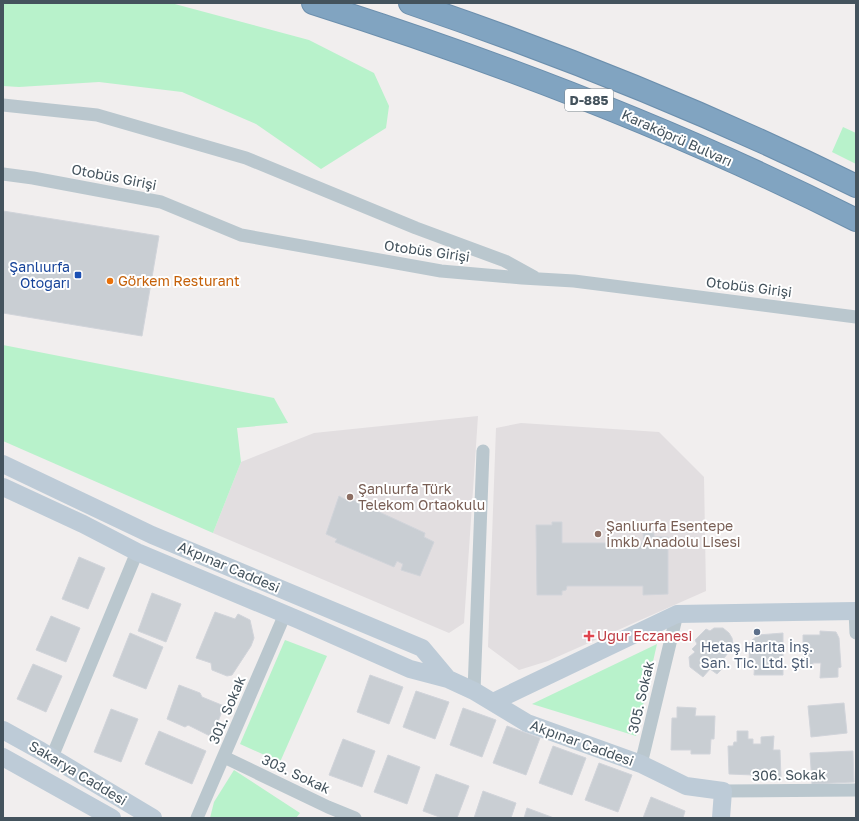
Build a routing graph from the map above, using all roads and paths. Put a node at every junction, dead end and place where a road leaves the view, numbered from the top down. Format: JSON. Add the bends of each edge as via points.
{"nodes":[{"id":1,"x":313,"y":3,"type":"edge"},
{"id":2,"x":410,"y":3,"type":"edge"},
{"id":3,"x":3,"y":105,"type":"edge"},
{"id":4,"x":3,"y":174,"type":"edge"},
{"id":5,"x":856,"y":186,"type":"edge"},
{"id":6,"x":856,"y":220,"type":"edge"},
{"id":7,"x":537,"y":279,"type":"junction"},
{"id":8,"x":856,"y":317,"type":"edge"},
{"id":9,"x":483,"y":452,"type":"dead end"},
{"id":10,"x":3,"y":464,"type":"edge"},
{"id":11,"x":3,"y":486,"type":"edge"},
{"id":12,"x":137,"y":552,"type":"junction"},
{"id":13,"x":856,"y":611,"type":"edge"},
{"id":14,"x":285,"y":614,"type":"junction"},
{"id":15,"x":677,"y":614,"type":"junction"},
{"id":16,"x":856,"y":633,"type":"edge"},
{"id":17,"x":448,"y":678,"type":"junction"},
{"id":18,"x":474,"y":691,"type":"junction"},
{"id":19,"x":494,"y":702,"type":"junction"},
{"id":20,"x":3,"y":730,"type":"edge"},
{"id":21,"x":3,"y":757,"type":"edge"},
{"id":22,"x":52,"y":758,"type":"junction"},
{"id":23,"x":224,"y":758,"type":"junction"},
{"id":24,"x":641,"y":764,"type":"junction"},
{"id":25,"x":856,"y":790,"type":"edge"},
{"id":26,"x":723,"y":791,"type":"junction"},
{"id":27,"x":112,"y":818,"type":"edge"},
{"id":28,"x":153,"y":818,"type":"edge"},
{"id":29,"x":197,"y":818,"type":"edge"},
{"id":30,"x":355,"y":818,"type":"edge"},
{"id":31,"x":721,"y":818,"type":"edge"}],
"edges":[{"from":1,"to":6,"type":"highway","name":"Karaköprü Bulvarı","number":"D-885","via":[[458,50],[550,84],[632,117]]},
{"from":2,"to":5,"type":"highway","number":"D-885","via":[[561,57],[680,104]]},
{"from":3,"to":7,"type":"street","via":[[97,115],[246,158],[416,228],[505,261]]},
{"from":4,"to":7,"type":"street","name":"Otobüs Girişi","via":[[161,202],[241,235],[441,271]]},
{"from":7,"to":8,"type":"street","name":"Otobüs Girişi","via":[[574,281]]},
{"from":9,"to":18,"type":"street"},
{"from":10,"to":17,"type":"street","name":"Akpınar Caddesi","via":[[152,535],[422,648]]},
{"from":11,"to":12,"type":"street","name":"Akpınar Caddesi"},
{"from":12,"to":14,"type":"street","name":"Akpınar Caddesi"},
{"from":12,"to":22,"type":"street"},
{"from":13,"to":15,"type":"street"},
{"from":13,"to":16,"type":"street"},
{"from":14,"to":17,"type":"street","name":"Akpınar Caddesi","via":[[410,669]]},
{"from":14,"to":23,"type":"street","name":"301. Sokak"},
{"from":15,"to":19,"type":"street"},
{"from":15,"to":24,"type":"street","name":"305. Sokak"},
{"from":17,"to":18,"type":"street","name":"Akpınar Caddesi"},
{"from":18,"to":19,"type":"street","name":"Akpınar Caddesi"},
{"from":19,"to":24,"type":"street","name":"Akpınar Caddesi","via":[[527,723]]},
{"from":20,"to":22,"type":"street","name":"Sakarya Caddesi"},
{"from":21,"to":27,"type":"street","name":"Sakarya Caddesi"},
{"from":22,"to":28,"type":"street","name":"Sakarya Caddesi"},
{"from":23,"to":29,"type":"street","name":"301. Sokak"},
{"from":23,"to":30,"type":"street","name":"303. Sokak"},
{"from":24,"to":26,"type":"street","name":"Akpınar Caddesi","via":[[686,786]]},
{"from":25,"to":26,"type":"street","name":"306. Sokak"},
{"from":26,"to":31,"type":"street"}]}
